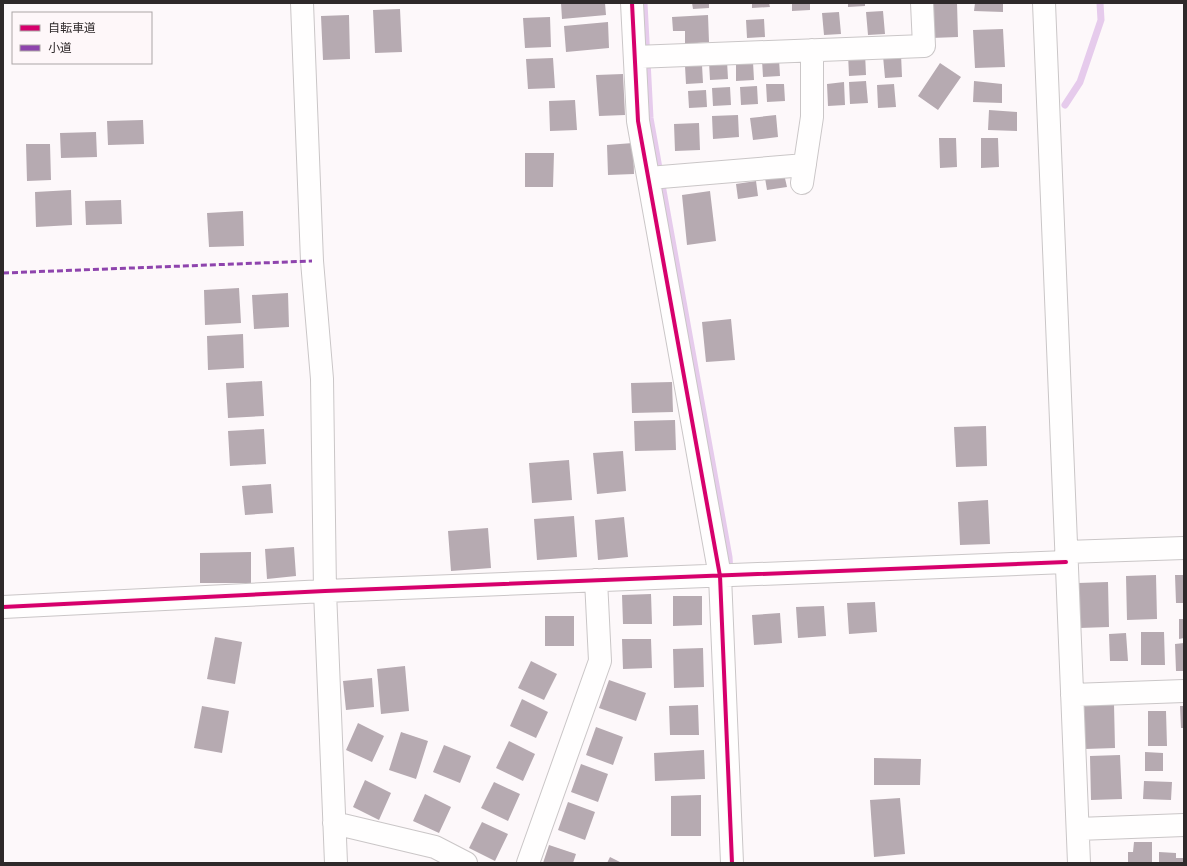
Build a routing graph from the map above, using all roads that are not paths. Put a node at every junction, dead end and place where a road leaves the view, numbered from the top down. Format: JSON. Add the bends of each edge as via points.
{"nodes":[{"id":1,"x":302,"y":3,"type":"edge"},
{"id":2,"x":632,"y":3,"type":"edge"},
{"id":3,"x":922,"y":3,"type":"edge"},
{"id":4,"x":1044,"y":3,"type":"edge"},
{"id":5,"x":812,"y":50,"type":"junction"},
{"id":6,"x":643,"y":57,"type":"junction"},
{"id":7,"x":657,"y":177,"type":"junction"},
{"id":8,"x":1184,"y":548,"type":"edge"},
{"id":9,"x":1066,"y":557,"type":"junction"},
{"id":10,"x":727,"y":575,"type":"junction"},
{"id":11,"x":596,"y":580,"type":"junction"},
{"id":12,"x":324,"y":591,"type":"junction"},
{"id":13,"x":3,"y":607,"type":"edge"},
{"id":14,"x":1184,"y":692,"type":"edge"},
{"id":15,"x":1072,"y":695,"type":"junction"},
{"id":16,"x":334,"y":823,"type":"junction"},
{"id":17,"x":1184,"y":825,"type":"edge"},
{"id":18,"x":1078,"y":828,"type":"junction"},
{"id":19,"x":336,"y":863,"type":"edge"},
{"id":20,"x":466,"y":863,"type":"edge"},
{"id":21,"x":528,"y":863,"type":"edge"},
{"id":22,"x":732,"y":863,"type":"edge"},
{"id":23,"x":1079,"y":863,"type":"edge"}],
"edges":[{"from":1,"to":12,"type":"street","via":[[312,261],[322,379]]},
{"from":2,"to":6,"type":"street"},
{"from":3,"to":5,"type":"street","via":[[924,46]]},
{"from":4,"to":9,"type":"street"},
{"from":5,"to":6,"type":"street"},
{"from":5,"to":7,"type":"street","via":[[812,117],[804,174]]},
{"from":6,"to":7,"type":"street","via":[[638,121]]},
{"from":7,"to":10,"type":"street"},
{"from":8,"to":9,"type":"street"},
{"from":9,"to":10,"type":"street"},
{"from":9,"to":15,"type":"street"},
{"from":10,"to":11,"type":"street"},
{"from":10,"to":22,"type":"street"},
{"from":11,"to":12,"type":"street"},
{"from":11,"to":21,"type":"street","via":[[600,662]]},
{"from":12,"to":13,"type":"street"},
{"from":12,"to":16,"type":"street"},
{"from":14,"to":15,"type":"street"},
{"from":15,"to":18,"type":"street"},
{"from":16,"to":19,"type":"street"},
{"from":16,"to":20,"type":"street","via":[[435,847]]},
{"from":17,"to":18,"type":"street"},
{"from":18,"to":23,"type":"street"}]}
